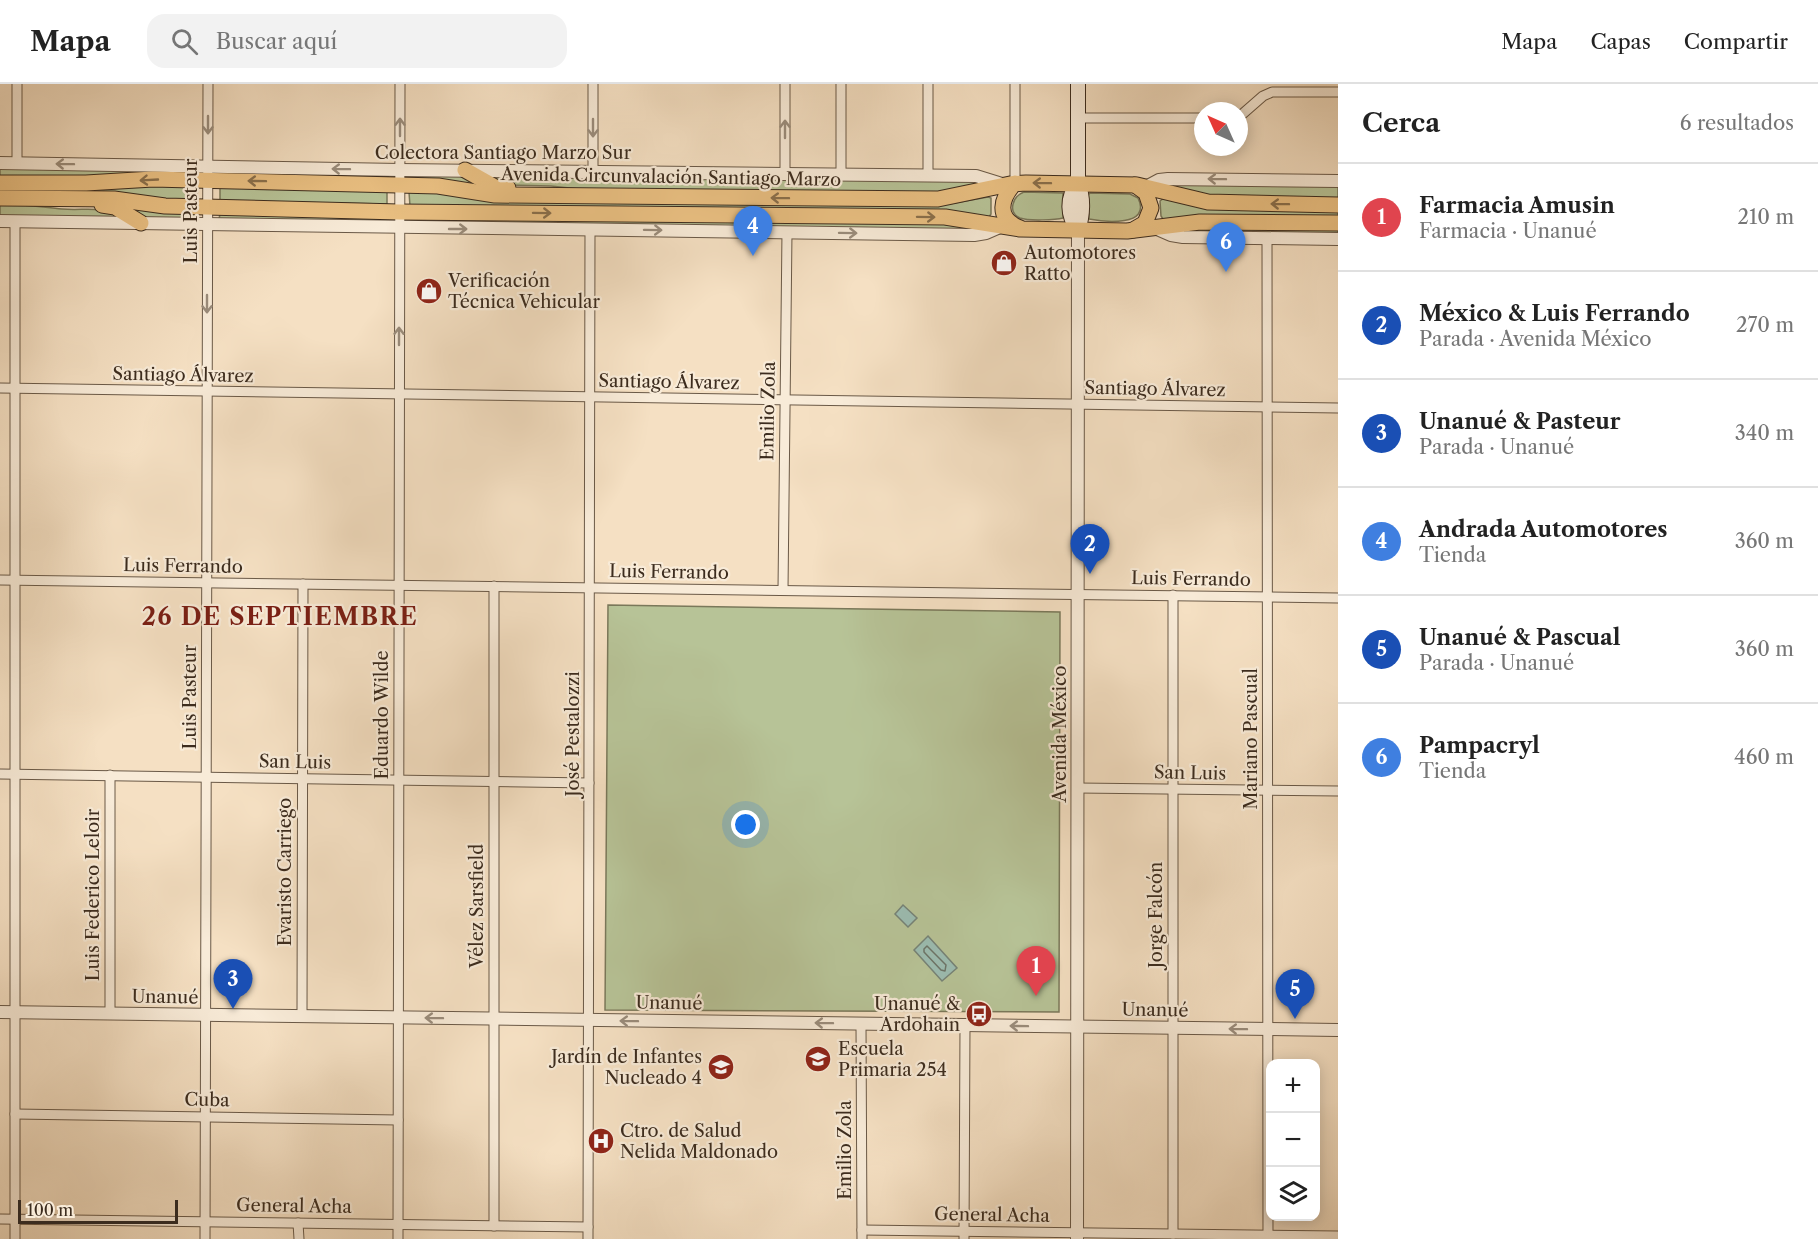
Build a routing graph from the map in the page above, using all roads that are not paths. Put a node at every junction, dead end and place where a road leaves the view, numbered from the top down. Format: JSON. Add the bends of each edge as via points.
{"nodes":[{"id":1,"x":17,"y":84,"type":"edge"},
{"id":2,"x":208,"y":84,"type":"edge"},
{"id":3,"x":400,"y":84,"type":"edge"},
{"id":4,"x":593,"y":84,"type":"edge"},
{"id":5,"x":785,"y":84,"type":"edge"},
{"id":6,"x":841,"y":84,"type":"edge"},
{"id":7,"x":928,"y":84,"type":"edge"},
{"id":8,"x":1015,"y":84,"type":"edge"},
{"id":9,"x":1078,"y":84,"type":"edge"},
{"id":10,"x":1260,"y":84,"type":"edge"},
{"id":11,"x":1335,"y":89,"type":"edge"},
{"id":12,"x":1266,"y":94,"type":"junction"},
{"id":13,"x":1248,"y":109,"type":"edge"},
{"id":14,"x":1078,"y":118,"type":"junction"},
{"id":15,"x":1194,"y":118,"type":"edge"},
{"id":16,"x":0,"y":163,"type":"edge"},
{"id":17,"x":17,"y":164,"type":"junction"},
{"id":18,"x":465,"y":170,"type":"junction"},
{"id":19,"x":593,"y":171,"type":"junction"},
{"id":20,"x":208,"y":173,"type":"junction"},
{"id":21,"x":785,"y":174,"type":"junction"},
{"id":22,"x":841,"y":174,"type":"junction"},
{"id":23,"x":928,"y":176,"type":"junction"},
{"id":24,"x":400,"y":177,"type":"junction"},
{"id":25,"x":1338,"y":181,"type":"edge"},
{"id":26,"x":0,"y":183,"type":"edge"},
{"id":27,"x":1010,"y":184,"type":"junction"},
{"id":28,"x":1078,"y":184,"type":"junction"},
{"id":29,"x":1128,"y":184,"type":"junction"},
{"id":30,"x":1146,"y":187,"type":"junction"},
{"id":31,"x":597,"y":196,"type":"junction"},
{"id":32,"x":0,"y":198,"type":"edge"},
{"id":33,"x":27,"y":198,"type":"junction"},
{"id":34,"x":1338,"y":205,"type":"edge"},
{"id":35,"x":208,"y":207,"type":"junction"},
{"id":36,"x":399,"y":212,"type":"junction"},
{"id":37,"x":0,"y":221,"type":"edge"},
{"id":38,"x":15,"y":222,"type":"junction"},
{"id":39,"x":141,"y":223,"type":"junction"},
{"id":40,"x":1338,"y":223,"type":"edge"},
{"id":41,"x":208,"y":224,"type":"junction"},
{"id":42,"x":1004,"y":226,"type":"junction"},
{"id":43,"x":399,"y":228,"type":"junction"},
{"id":44,"x":1155,"y":228,"type":"junction"},
{"id":45,"x":1025,"y":229,"type":"junction"},
{"id":46,"x":590,"y":230,"type":"junction"},
{"id":47,"x":1078,"y":230,"type":"junction"},
{"id":48,"x":1127,"y":231,"type":"junction"},
{"id":49,"x":787,"y":232,"type":"junction"},
{"id":50,"x":1267,"y":238,"type":"junction"},
{"id":51,"x":1338,"y":239,"type":"edge"},
{"id":52,"x":0,"y":388,"type":"edge"},
{"id":53,"x":15,"y":389,"type":"junction"},
{"id":54,"x":207,"y":391,"type":"junction"},
{"id":55,"x":399,"y":394,"type":"junction"},
{"id":56,"x":590,"y":397,"type":"junction"},
{"id":57,"x":785,"y":400,"type":"junction"},
{"id":58,"x":1078,"y":404,"type":"junction"},
{"id":59,"x":1267,"y":407,"type":"junction"},
{"id":60,"x":1338,"y":408,"type":"edge"},
{"id":61,"x":0,"y":580,"type":"edge"},
{"id":62,"x":15,"y":580,"type":"junction"},
{"id":63,"x":207,"y":583,"type":"junction"},
{"id":64,"x":303,"y":584,"type":"junction"},
{"id":65,"x":399,"y":585,"type":"junction"},
{"id":66,"x":494,"y":586,"type":"junction"},
{"id":67,"x":590,"y":588,"type":"junction"},
{"id":68,"x":783,"y":590,"type":"junction"},
{"id":69,"x":1078,"y":594,"type":"junction"},
{"id":70,"x":1173,"y":596,"type":"junction"},
{"id":71,"x":1267,"y":597,"type":"junction"},
{"id":72,"x":1338,"y":598,"type":"edge"},
{"id":73,"x":0,"y":774,"type":"edge"},
{"id":74,"x":15,"y":774,"type":"junction"},
{"id":75,"x":110,"y":776,"type":"junction"},
{"id":76,"x":206,"y":777,"type":"junction"},
{"id":77,"x":302,"y":778,"type":"junction"},
{"id":78,"x":399,"y":780,"type":"junction"},
{"id":79,"x":494,"y":782,"type":"junction"},
{"id":80,"x":589,"y":783,"type":"junction"},
{"id":81,"x":1077,"y":788,"type":"junction"},
{"id":82,"x":1173,"y":789,"type":"junction"},
{"id":83,"x":1268,"y":790,"type":"junction"},
{"id":84,"x":1338,"y":791,"type":"edge"},
{"id":85,"x":0,"y":1012,"type":"edge"},
{"id":86,"x":15,"y":1013,"type":"junction"},
{"id":87,"x":110,"y":1014,"type":"junction"},
{"id":88,"x":206,"y":1015,"type":"junction"},
{"id":89,"x":302,"y":1016,"type":"junction"},
{"id":90,"x":399,"y":1018,"type":"junction"},
{"id":91,"x":494,"y":1019,"type":"junction"},
{"id":92,"x":589,"y":1020,"type":"junction"},
{"id":93,"x":861,"y":1024,"type":"junction"},
{"id":94,"x":965,"y":1025,"type":"junction"},
{"id":95,"x":1077,"y":1027,"type":"junction"},
{"id":96,"x":1173,"y":1028,"type":"junction"},
{"id":97,"x":1268,"y":1029,"type":"junction"},
{"id":98,"x":1338,"y":1030,"type":"edge"},
{"id":99,"x":15,"y":1114,"type":"junction"},
{"id":100,"x":206,"y":1117,"type":"junction"},
{"id":101,"x":398,"y":1120,"type":"junction"},
{"id":102,"x":0,"y":1219,"type":"edge"},
{"id":103,"x":15,"y":1219,"type":"junction"},
{"id":104,"x":206,"y":1222,"type":"junction"},
{"id":105,"x":298,"y":1223,"type":"junction"},
{"id":106,"x":398,"y":1224,"type":"junction"},
{"id":107,"x":494,"y":1226,"type":"junction"},
{"id":108,"x":588,"y":1227,"type":"junction"},
{"id":109,"x":862,"y":1234,"type":"edge"},
{"id":110,"x":1173,"y":1234,"type":"junction"},
{"id":111,"x":964,"y":1235,"type":"edge"},
{"id":112,"x":1077,"y":1236,"type":"edge"},
{"id":113,"x":1338,"y":1236,"type":"edge"},
{"id":114,"x":1268,"y":1237,"type":"edge"},
{"id":115,"x":15,"y":1239,"type":"edge"},
{"id":116,"x":206,"y":1239,"type":"edge"},
{"id":117,"x":299,"y":1239,"type":"edge"},
{"id":118,"x":398,"y":1239,"type":"edge"},
{"id":119,"x":588,"y":1239,"type":"edge"}],
"edges":[{"from":1,"to":17,"type":"street"},
{"from":2,"to":20,"type":"street","name":"Luis Pasteur","one_way":true},
{"from":24,"to":3,"type":"street","name":"Eduardo Wilde","one_way":true},
{"from":4,"to":19,"type":"street","one_way":true},
{"from":21,"to":5,"type":"street","one_way":true},
{"from":6,"to":22,"type":"street"},
{"from":7,"to":23,"type":"street"},
{"from":8,"to":27,"type":"street"},
{"from":9,"to":14,"type":"main road","name":"Avenida México"},
{"from":10,"to":12,"type":"street"},
{"from":11,"to":12,"type":"street"},
{"from":12,"to":13,"type":"street"},
{"from":14,"to":15,"type":"street"},
{"from":14,"to":28,"type":"main road","name":"Avenida México"},
{"from":16,"to":17,"type":"street"},
{"from":20,"to":17,"type":"street","one_way":true},
{"from":18,"to":19,"type":"street","name":"Colectora Santiago Marzo Sur"},
{"from":18,"to":24,"type":"street","name":"Colectora Santiago Marzo Sur"},
{"from":18,"to":31,"type":"main road","via":[[498,187]]},
{"from":19,"to":21,"type":"street","name":"Colectora Santiago Marzo Sur"},
{"from":24,"to":20,"type":"main road","name":"Avenida Circunvalación Santiago Marzo","one_way":true},
{"from":20,"to":26,"type":"main road","name":"Avenida Circunvalación Santiago Marzo","one_way":true,"via":[[94,183]]},
{"from":20,"to":35,"type":"street","name":"Luis Pasteur"},
{"from":21,"to":22,"type":"street","name":"Colectora Santiago Marzo Sur"},
{"from":22,"to":23,"type":"street","name":"Colectora Santiago Marzo Sur"},
{"from":23,"to":27,"type":"street","name":"Colectora Santiago Marzo Sur","via":[[984,177]]},
{"from":24,"to":31,"type":"main road","name":"Avenida Circunvalación Santiago Marzo","via":[[490,195]]},
{"from":24,"to":36,"type":"street","name":"Eduardo Wilde"},
{"from":25,"to":30,"type":"street","one_way":true,"via":[[1168,179]]},
{"from":28,"to":27,"type":"main road","name":"Avenida Circunvalación Santiago Marzo","one_way":true},
{"from":27,"to":31,"type":"main road","name":"Avenida Circunvalación Santiago Marzo","one_way":true,"via":[[938,199]]},
{"from":27,"to":45,"type":"main road","via":[[1003,209],[1011,223]]},
{"from":28,"to":29,"type":"main road","name":"Avenida Circunvalación Santiago Marzo"},
{"from":28,"to":47,"type":"main road","name":"Avenida México","via":[[1070,196],[1071,220]]},
{"from":29,"to":30,"type":"main road","name":"Avenida Circunvalación Santiago Marzo"},
{"from":29,"to":48,"type":"main road","via":[[1143,190],[1151,208],[1142,226]]},
{"from":34,"to":30,"type":"main road","name":"Avenida Circunvalación Santiago Marzo","one_way":true,"via":[[1208,202]]},
{"from":32,"to":33,"type":"main road","name":"Avenida Circunvalación Santiago Marzo"},
{"from":33,"to":35,"type":"main road","name":"Avenida Circunvalación Santiago Marzo","via":[[114,199]]},
{"from":33,"to":39,"type":"main road","via":[[109,205]]},
{"from":35,"to":36,"type":"main road","name":"Avenida Circunvalación Santiago Marzo"},
{"from":35,"to":41,"type":"street","name":"Luis Pasteur"},
{"from":36,"to":42,"type":"main road","name":"Avenida Circunvalación Santiago Marzo","one_way":true,"via":[[945,217]]},
{"from":36,"to":43,"type":"street","name":"Eduardo Wilde"},
{"from":37,"to":38,"type":"street"},
{"from":38,"to":39,"type":"street"},
{"from":38,"to":53,"type":"street"},
{"from":39,"to":41,"type":"street"},
{"from":40,"to":44,"type":"main road","name":"Avenida Circunvalación Santiago Marzo","via":[[1209,221]]},
{"from":41,"to":43,"type":"street"},
{"from":41,"to":54,"type":"street","name":"Luis Pasteur","one_way":true},
{"from":42,"to":45,"type":"main road","name":"Avenida Circunvalación Santiago Marzo"},
{"from":49,"to":42,"type":"street","one_way":true,"via":[[974,235]]},
{"from":43,"to":46,"type":"street","one_way":true},
{"from":55,"to":43,"type":"street","name":"Eduardo Wilde","one_way":true},
{"from":44,"to":48,"type":"main road","name":"Avenida Circunvalación Santiago Marzo"},
{"from":44,"to":50,"type":"street","via":[[1183,237]]},
{"from":45,"to":47,"type":"main road","name":"Avenida Circunvalación Santiago Marzo"},
{"from":46,"to":49,"type":"street","one_way":true},
{"from":46,"to":56,"type":"street","name":"José Pestalozzi"},
{"from":47,"to":48,"type":"main road","name":"Avenida Circunvalación Santiago Marzo"},
{"from":47,"to":58,"type":"street","name":"Avenida México"},
{"from":49,"to":57,"type":"street","name":"Emilio Zola"},
{"from":50,"to":51,"type":"street"},
{"from":50,"to":59,"type":"street","name":"Mariano Pascual"},
{"from":52,"to":53,"type":"street","name":"Santiago Álvarez"},
{"from":53,"to":54,"type":"street","name":"Santiago Álvarez"},
{"from":53,"to":62,"type":"street"},
{"from":54,"to":55,"type":"street","name":"Santiago Álvarez"},
{"from":54,"to":63,"type":"street","name":"Luis Pasteur"},
{"from":55,"to":56,"type":"street","name":"Santiago Álvarez"},
{"from":55,"to":65,"type":"street","name":"Eduardo Wilde"},
{"from":56,"to":57,"type":"street","name":"Santiago Álvarez"},
{"from":56,"to":67,"type":"street","name":"José Pestalozzi"},
{"from":57,"to":58,"type":"street","name":"Santiago Álvarez"},
{"from":57,"to":68,"type":"street","name":"Emilio Zola"},
{"from":58,"to":59,"type":"street","name":"Santiago Álvarez"},
{"from":58,"to":69,"type":"street","name":"Avenida México"},
{"from":59,"to":60,"type":"street","name":"Santiago Álvarez"},
{"from":59,"to":71,"type":"street","name":"Mariano Pascual"},
{"from":61,"to":62,"type":"street","name":"Luis Ferrando"},
{"from":62,"to":63,"type":"street","name":"Luis Ferrando"},
{"from":62,"to":74,"type":"street"},
{"from":63,"to":64,"type":"street","name":"Luis Ferrando"},
{"from":63,"to":76,"type":"street","name":"Luis Pasteur"},
{"from":64,"to":65,"type":"street","name":"Luis Ferrando"},
{"from":64,"to":77,"type":"street","name":"Evaristo Carriego"},
{"from":65,"to":66,"type":"street","name":"Luis Ferrando"},
{"from":65,"to":78,"type":"street","name":"Eduardo Wilde"},
{"from":66,"to":67,"type":"street","name":"Luis Ferrando"},
{"from":66,"to":79,"type":"street","name":"Vélez Sarsfield"},
{"from":67,"to":68,"type":"street","name":"Luis Ferrando"},
{"from":67,"to":80,"type":"street","name":"José Pestalozzi"},
{"from":68,"to":69,"type":"street","name":"Luis Ferrando"},
{"from":69,"to":70,"type":"street","name":"Luis Ferrando"},
{"from":69,"to":81,"type":"street","name":"Avenida México"},
{"from":70,"to":71,"type":"street","name":"Luis Ferrando"},
{"from":70,"to":82,"type":"street","name":"Jorge Falcón"},
{"from":71,"to":72,"type":"street","name":"Luis Ferrando"},
{"from":71,"to":83,"type":"street","name":"Mariano Pascual"},
{"from":73,"to":74,"type":"street","name":"San Luis"},
{"from":74,"to":75,"type":"street","name":"San Luis"},
{"from":74,"to":86,"type":"street"},
{"from":75,"to":76,"type":"street","name":"San Luis"},
{"from":75,"to":87,"type":"street","name":"Luis Federico Leloir"},
{"from":76,"to":77,"type":"street","name":"San Luis"},
{"from":76,"to":88,"type":"street","name":"Luis Pasteur"},
{"from":77,"to":78,"type":"street","name":"San Luis"},
{"from":77,"to":89,"type":"street","name":"Evaristo Carriego"},
{"from":78,"to":79,"type":"street","name":"San Luis"},
{"from":78,"to":90,"type":"street","name":"Eduardo Wilde"},
{"from":79,"to":80,"type":"street","name":"San Luis"},
{"from":79,"to":91,"type":"street","name":"Vélez Sarsfield"},
{"from":80,"to":92,"type":"street","name":"José Pestalozzi"},
{"from":81,"to":82,"type":"street","name":"San Luis"},
{"from":81,"to":95,"type":"street","name":"Avenida México"},
{"from":82,"to":83,"type":"street","name":"San Luis"},
{"from":82,"to":96,"type":"street","name":"Jorge Falcón"},
{"from":83,"to":84,"type":"street","name":"San Luis"},
{"from":83,"to":97,"type":"street","name":"Mariano Pascual"},
{"from":85,"to":86,"type":"street","name":"Unanué"},
{"from":86,"to":87,"type":"street","name":"Unanué"},
{"from":86,"to":99,"type":"street"},
{"from":87,"to":88,"type":"street","name":"Unanué"},
{"from":88,"to":89,"type":"street","name":"Unanué"},
{"from":88,"to":100,"type":"street","name":"Luis Pasteur"},
{"from":89,"to":90,"type":"street","name":"Unanué"},
{"from":91,"to":90,"type":"street","name":"Unanué","one_way":true},
{"from":90,"to":101,"type":"street","name":"Eduardo Wilde"},
{"from":91,"to":92,"type":"street","name":"Unanué"},
{"from":91,"to":107,"type":"street","name":"Vélez Sarsfield"},
{"from":93,"to":92,"type":"street","name":"Unanué","one_way":true},
{"from":92,"to":108,"type":"street","name":"José Pestalozzi"},
{"from":93,"to":94,"type":"street","name":"Unanué"},
{"from":93,"to":109,"type":"street","name":"Emilio Zola"},
{"from":95,"to":94,"type":"street","name":"Unanué","one_way":true},
{"from":94,"to":111,"type":"street"},
{"from":95,"to":96,"type":"street","name":"Unanué"},
{"from":95,"to":112,"type":"street","name":"Avenida México"},
{"from":97,"to":96,"type":"street","name":"Unanué","one_way":true},
{"from":96,"to":110,"type":"street","name":"Jorge Falcón"},
{"from":97,"to":98,"type":"street","name":"Unanué"},
{"from":97,"to":114,"type":"street","name":"Mariano Pascual"},
{"from":99,"to":100,"type":"street","name":"Cuba"},
{"from":99,"to":103,"type":"street"},
{"from":100,"to":101,"type":"street","name":"Cuba"},
{"from":100,"to":104,"type":"street","name":"Luis Pasteur"},
{"from":101,"to":106,"type":"street","name":"Eduardo Wilde"},
{"from":102,"to":103,"type":"street","name":"General Acha"},
{"from":103,"to":104,"type":"street","name":"General Acha"},
{"from":103,"to":115,"type":"street"},
{"from":104,"to":105,"type":"street","name":"General Acha"},
{"from":104,"to":116,"type":"street","name":"Luis Pasteur"},
{"from":105,"to":106,"type":"street","name":"General Acha"},
{"from":105,"to":117,"type":"street"},
{"from":106,"to":107,"type":"street","name":"General Acha"},
{"from":106,"to":118,"type":"street","name":"Eduardo Wilde"},
{"from":107,"to":108,"type":"street","name":"General Acha"},
{"from":108,"to":119,"type":"street","name":"José Pestalozzi"},
{"from":109,"to":111,"type":"street","name":"General Acha"},
{"from":110,"to":112,"type":"street","name":"General Acha"},
{"from":110,"to":114,"type":"street","name":"General Acha"},
{"from":111,"to":112,"type":"street","name":"General Acha"},
{"from":113,"to":114,"type":"street","name":"General Acha"}]}
